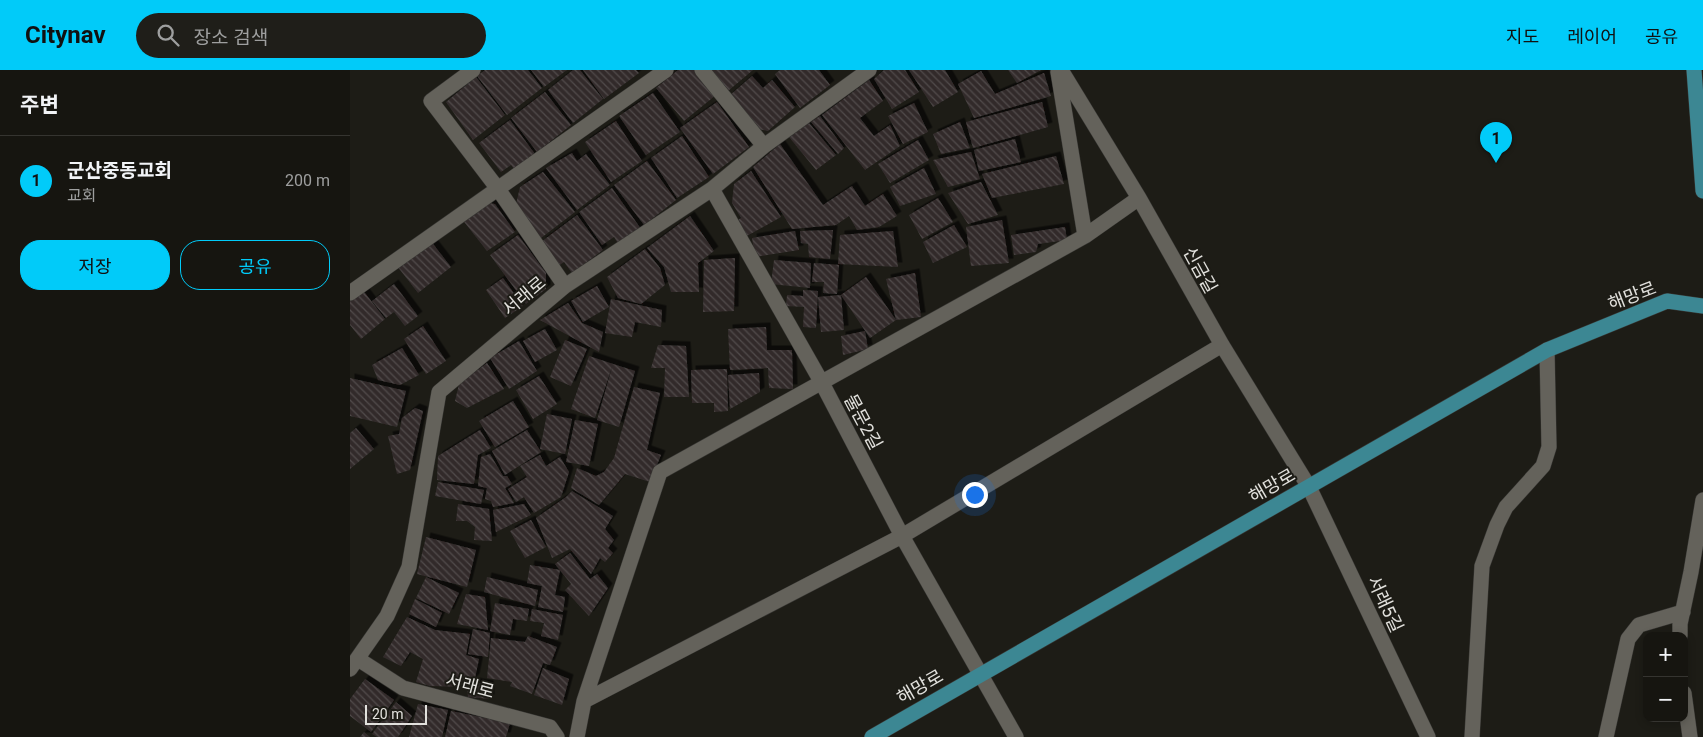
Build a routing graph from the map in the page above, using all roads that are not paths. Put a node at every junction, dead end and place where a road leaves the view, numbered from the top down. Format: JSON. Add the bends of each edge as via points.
{"nodes":[{"id":1,"x":473,"y":70,"type":"edge"},
{"id":2,"x":666,"y":70,"type":"edge"},
{"id":3,"x":702,"y":70,"type":"edge"},
{"id":4,"x":869,"y":70,"type":"edge"},
{"id":5,"x":1059,"y":70,"type":"edge"},
{"id":6,"x":1694,"y":70,"type":"edge"},
{"id":7,"x":764,"y":146,"type":"junction"},
{"id":8,"x":498,"y":189,"type":"junction"},
{"id":9,"x":712,"y":189,"type":"junction"},
{"id":10,"x":1703,"y":190,"type":"edge"},
{"id":11,"x":1138,"y":198,"type":"junction"},
{"id":12,"x":1085,"y":236,"type":"junction"},
{"id":13,"x":565,"y":286,"type":"junction"},
{"id":14,"x":350,"y":293,"type":"edge"},
{"id":15,"x":1703,"y":306,"type":"edge"},
{"id":16,"x":1222,"y":345,"type":"junction"},
{"id":17,"x":1546,"y":350,"type":"junction"},
{"id":18,"x":822,"y":383,"type":"junction"},
{"id":19,"x":1309,"y":487,"type":"junction"},
{"id":20,"x":1703,"y":500,"type":"edge"},
{"id":21,"x":902,"y":536,"type":"junction"},
{"id":22,"x":1683,"y":612,"type":"junction"},
{"id":23,"x":1680,"y":632,"type":"edge"},
{"id":24,"x":354,"y":664,"type":"edge"},
{"id":25,"x":980,"y":674,"type":"junction"},
{"id":26,"x":584,"y":702,"type":"junction"},
{"id":27,"x":1688,"y":722,"type":"edge"},
{"id":28,"x":553,"y":732,"type":"edge"},
{"id":29,"x":577,"y":737,"type":"edge"},
{"id":30,"x":872,"y":737,"type":"edge"},
{"id":31,"x":1016,"y":737,"type":"edge"},
{"id":32,"x":1428,"y":737,"type":"edge"},
{"id":33,"x":1472,"y":737,"type":"edge"},
{"id":34,"x":1606,"y":737,"type":"edge"},
{"id":35,"x":1690,"y":737,"type":"edge"}],
"edges":[{"from":1,"to":8,"type":"street","via":[[431,101]]},
{"from":2,"to":8,"type":"street"},
{"from":3,"to":7,"type":"street"},
{"from":4,"to":7,"type":"street","name":"서래로"},
{"from":5,"to":11,"type":"street","name":"신금길"},
{"from":5,"to":12,"type":"street"},
{"from":6,"to":10,"type":"main road"},
{"from":7,"to":9,"type":"street","name":"서래로"},
{"from":8,"to":13,"type":"street"},
{"from":8,"to":14,"type":"street"},
{"from":9,"to":13,"type":"street","name":"서래로"},
{"from":9,"to":18,"type":"street","name":"물문2길"},
{"from":11,"to":12,"type":"street"},
{"from":11,"to":16,"type":"street","name":"신금길"},
{"from":12,"to":18,"type":"street"},
{"from":13,"to":24,"type":"street","name":"서래로","via":[[439,392],[409,567],[387,616]]},
{"from":15,"to":17,"type":"main road","name":"해망로","via":[[1667,301]]},
{"from":16,"to":19,"type":"street","name":"신금길"},
{"from":16,"to":21,"type":"street"},
{"from":17,"to":19,"type":"main road","name":"해망로"},
{"from":17,"to":33,"type":"street","via":[[1550,447],[1543,466],[1506,507],[1482,566]]},
{"from":18,"to":21,"type":"street","name":"물문2길"},
{"from":18,"to":26,"type":"street","via":[[660,472]]},
{"from":19,"to":25,"type":"main road","name":"해망로"},
{"from":19,"to":32,"type":"street","name":"서래5길"},
{"from":20,"to":22,"type":"street"},
{"from":21,"to":25,"type":"street","name":"물문2길"},
{"from":21,"to":26,"type":"street"},
{"from":22,"to":23,"type":"street"},
{"from":22,"to":34,"type":"street","via":[[1639,625],[1628,639]]},
{"from":24,"to":28,"type":"street","name":"서래로","via":[[403,688]]},
{"from":25,"to":30,"type":"main road","name":"해망로"},
{"from":25,"to":31,"type":"street","name":"물문2길"},
{"from":26,"to":29,"type":"street"},
{"from":27,"to":35,"type":"street"}]}
